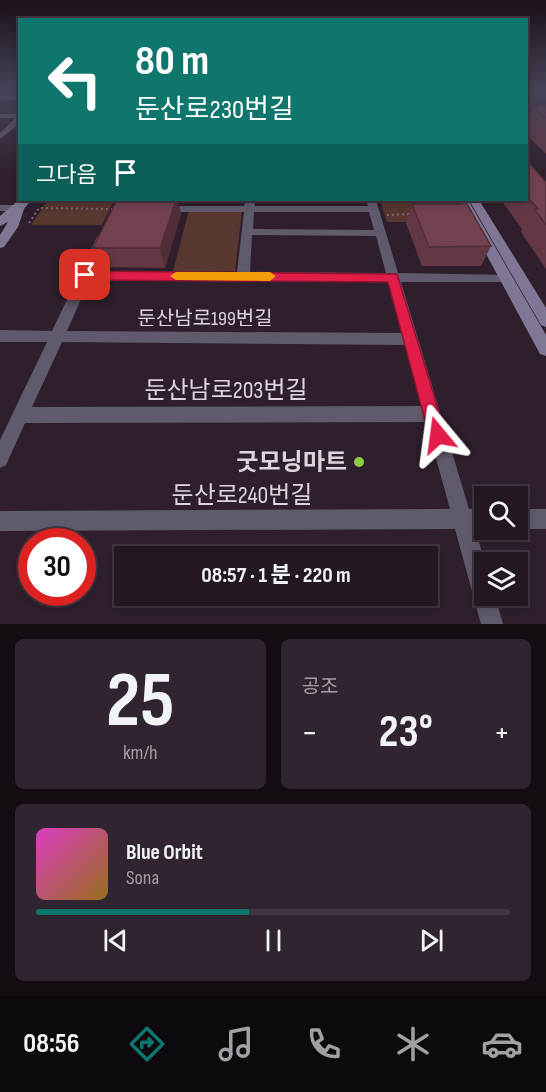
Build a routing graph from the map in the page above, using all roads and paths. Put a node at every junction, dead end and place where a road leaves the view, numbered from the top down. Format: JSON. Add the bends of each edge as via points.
{"nodes":[{"id":1,"x":18,"y":119,"type":"edge"},
{"id":2,"x":0,"y":137,"type":"edge"},
{"id":3,"x":463,"y":201,"type":"edge"},
{"id":4,"x":475,"y":201,"type":"edge"},
{"id":5,"x":22,"y":204,"type":"edge"},
{"id":6,"x":250,"y":204,"type":"edge"},
{"id":7,"x":0,"y":208,"type":"edge"},
{"id":8,"x":116,"y":208,"type":"joint"},
{"id":9,"x":373,"y":208,"type":"edge"},
{"id":10,"x":149,"y":209,"type":"edge"},
{"id":11,"x":410,"y":214,"type":"dead end"},
{"id":12,"x":0,"y":222,"type":"edge"},
{"id":13,"x":29,"y":223,"type":"dead end"},
{"id":14,"x":247,"y":232,"type":"junction"},
{"id":15,"x":380,"y":233,"type":"junction"},
{"id":16,"x":0,"y":244,"type":"edge"},
{"id":17,"x":85,"y":275,"type":"junction"},
{"id":18,"x":243,"y":276,"type":"junction"},
{"id":19,"x":393,"y":277,"type":"junction"},
{"id":20,"x":506,"y":278,"type":"junction"},
{"id":21,"x":546,"y":321,"type":"edge"},
{"id":22,"x":0,"y":336,"type":"edge"},
{"id":23,"x":57,"y":336,"type":"junction"},
{"id":24,"x":410,"y":339,"type":"junction"},
{"id":25,"x":546,"y":349,"type":"edge"},
{"id":26,"x":432,"y":414,"type":"junction"},
{"id":27,"x":20,"y":415,"type":"junction"},
{"id":28,"x":0,"y":459,"type":"edge"},
{"id":29,"x":462,"y":519,"type":"junction"},
{"id":30,"x":474,"y":519,"type":"edge"},
{"id":31,"x":528,"y":519,"type":"edge"},
{"id":32,"x":546,"y":519,"type":"edge"},
{"id":33,"x":0,"y":521,"type":"edge"},
{"id":34,"x":492,"y":624,"type":"edge"}],
"edges":[{"from":1,"to":2,"type":"street"},
{"from":3,"to":20,"type":"main road"},
{"from":4,"to":21,"type":"main road"},
{"from":5,"to":7,"type":"street"},
{"from":5,"to":12,"type":"main road"},
{"from":5,"to":16,"type":"main road"},
{"from":6,"to":9,"type":"street"},
{"from":6,"to":10,"type":"street"},
{"from":6,"to":14,"type":"street"},
{"from":8,"to":13,"type":"path","via":[[39,208]]},
{"from":8,"to":17,"type":"street"},
{"from":9,"to":11,"type":"path"},
{"from":9,"to":15,"type":"street"},
{"from":14,"to":15,"type":"street"},
{"from":14,"to":18,"type":"street"},
{"from":15,"to":19,"type":"street"},
{"from":17,"to":18,"type":"street"},
{"from":17,"to":23,"type":"street"},
{"from":18,"to":19,"type":"street"},
{"from":19,"to":20,"type":"street"},
{"from":19,"to":24,"type":"street"},
{"from":20,"to":25,"type":"main road"},
{"from":22,"to":23,"type":"street","name":"둔산남로199번길"},
{"from":23,"to":24,"type":"street","name":"둔산남로199번길"},
{"from":23,"to":27,"type":"street"},
{"from":24,"to":26,"type":"street"},
{"from":26,"to":27,"type":"street","name":"둔산남로203번길"},
{"from":26,"to":29,"type":"street"},
{"from":27,"to":28,"type":"street"},
{"from":29,"to":30,"type":"street","name":"둔산로240번길"},
{"from":29,"to":33,"type":"street","name":"둔산로240번길"},
{"from":29,"to":34,"type":"street"},
{"from":31,"to":32,"type":"street"}]}
